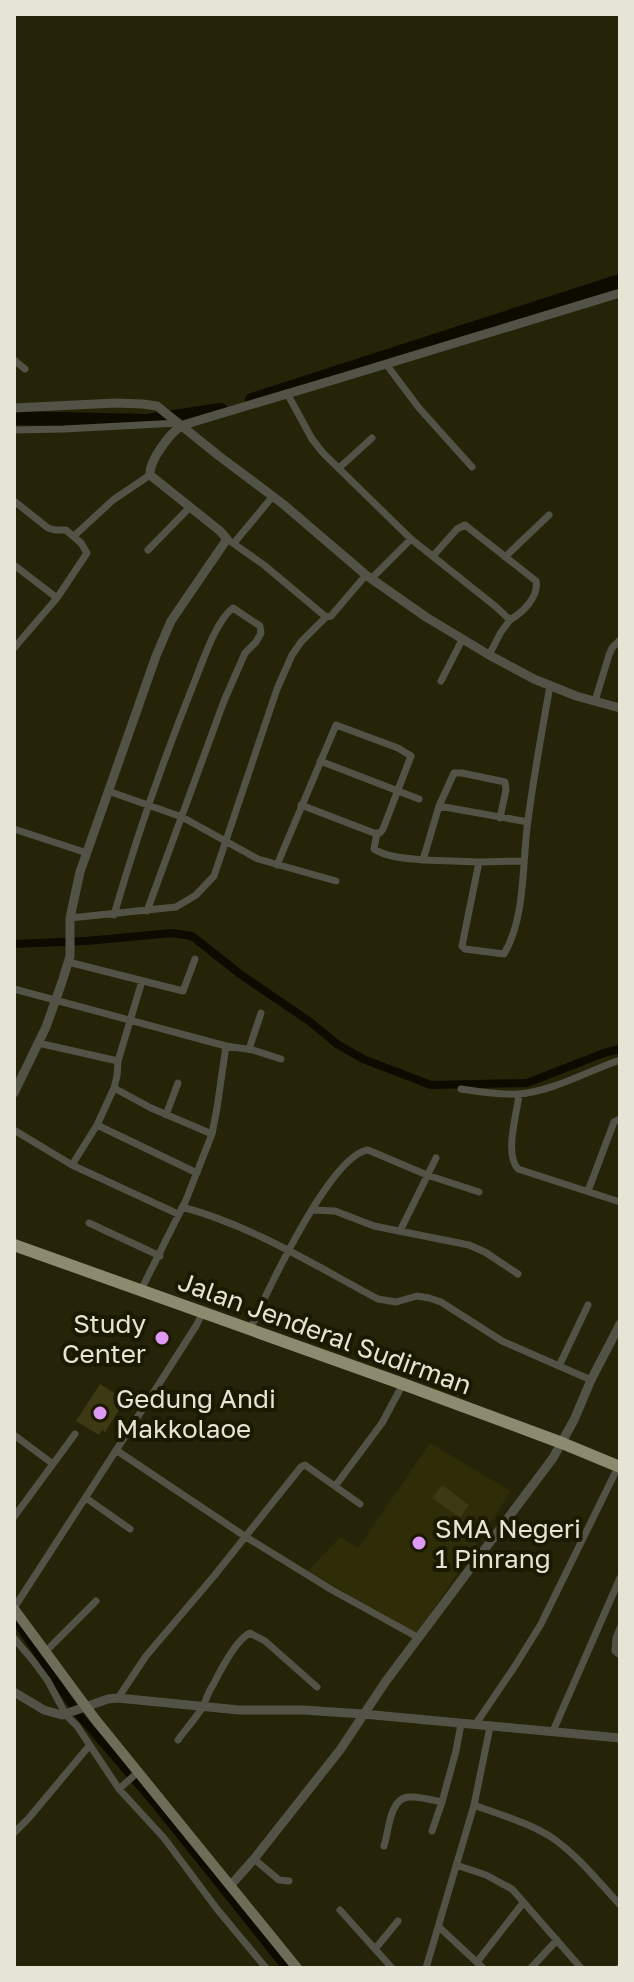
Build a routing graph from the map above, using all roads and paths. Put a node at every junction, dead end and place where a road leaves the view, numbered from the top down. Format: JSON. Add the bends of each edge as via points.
{"nodes":[{"id":1,"x":620,"y":293,"type":"edge"},
{"id":2,"x":14,"y":360,"type":"edge"},
{"id":3,"x":386,"y":364,"type":"junction"},
{"id":4,"x":25,"y":369,"type":"dead end"},
{"id":5,"x":288,"y":395,"type":"junction"},
{"id":6,"x":14,"y":408,"type":"edge"},
{"id":7,"x":178,"y":422,"type":"junction"},
{"id":8,"x":14,"y":430,"type":"edge"},
{"id":9,"x":372,"y":438,"type":"dead end"},
{"id":10,"x":472,"y":467,"type":"dead end"},
{"id":11,"x":339,"y":468,"type":"junction"},
{"id":12,"x":150,"y":475,"type":"junction"},
{"id":13,"x":273,"y":496,"type":"junction"},
{"id":14,"x":14,"y":501,"type":"edge"},
{"id":15,"x":189,"y":508,"type":"junction"},
{"id":16,"x":549,"y":515,"type":"dead end"},
{"id":17,"x":74,"y":536,"type":"junction"},
{"id":18,"x":411,"y":539,"type":"junction"},
{"id":19,"x":230,"y":541,"type":"junction"},
{"id":20,"x":148,"y":550,"type":"dead end"},
{"id":21,"x":433,"y":556,"type":"junction"},
{"id":22,"x":505,"y":557,"type":"junction"},
{"id":23,"x":14,"y":565,"type":"edge"},
{"id":24,"x":369,"y":577,"type":"junction"},
{"id":25,"x":57,"y":598,"type":"junction"},
{"id":26,"x":326,"y":617,"type":"junction"},
{"id":27,"x":510,"y":620,"type":"junction"},
{"id":28,"x":462,"y":640,"type":"junction"},
{"id":29,"x":620,"y":640,"type":"edge"},
{"id":30,"x":15,"y":644,"type":"edge"},
{"id":31,"x":489,"y":655,"type":"junction"},
{"id":32,"x":441,"y":681,"type":"dead end"},
{"id":33,"x":550,"y":686,"type":"junction"},
{"id":34,"x":595,"y":701,"type":"junction"},
{"id":35,"x":620,"y":708,"type":"edge"},
{"id":36,"x":320,"y":761,"type":"junction"},
{"id":37,"x":108,"y":791,"type":"junction"},
{"id":38,"x":397,"y":791,"type":"junction"},
{"id":39,"x":419,"y":799,"type":"dead end"},
{"id":40,"x":301,"y":805,"type":"junction"},
{"id":41,"x":150,"y":806,"type":"junction"},
{"id":42,"x":439,"y":806,"type":"junction"},
{"id":43,"x":182,"y":817,"type":"junction"},
{"id":44,"x":500,"y":818,"type":"junction"},
{"id":45,"x":528,"y":822,"type":"junction"},
{"id":46,"x":14,"y":829,"type":"edge"},
{"id":47,"x":377,"y":833,"type":"junction"},
{"id":48,"x":227,"y":842,"type":"junction"},
{"id":49,"x":87,"y":853,"type":"junction"},
{"id":50,"x":423,"y":860,"type":"junction"},
{"id":51,"x":524,"y":861,"type":"junction"},
{"id":52,"x":479,"y":862,"type":"junction"},
{"id":53,"x":277,"y":865,"type":"junction"},
{"id":54,"x":336,"y":881,"type":"dead end"},
{"id":55,"x":147,"y":911,"type":"junction"},
{"id":56,"x":114,"y":915,"type":"junction"},
{"id":57,"x":70,"y":921,"type":"junction"},
{"id":58,"x":195,"y":959,"type":"dead end"},
{"id":59,"x":68,"y":962,"type":"junction"},
{"id":60,"x":142,"y":981,"type":"junction"},
{"id":61,"x":14,"y":989,"type":"edge"},
{"id":62,"x":56,"y":1001,"type":"junction"},
{"id":63,"x":261,"y":1013,"type":"dead end"},
{"id":64,"x":130,"y":1019,"type":"junction"},
{"id":65,"x":38,"y":1043,"type":"junction"},
{"id":66,"x":226,"y":1046,"type":"junction"},
{"id":67,"x":249,"y":1049,"type":"junction"},
{"id":68,"x":281,"y":1059,"type":"dead end"},
{"id":69,"x":620,"y":1060,"type":"edge"},
{"id":70,"x":118,"y":1061,"type":"junction"},
{"id":71,"x":178,"y":1083,"type":"dead end"},
{"id":72,"x":114,"y":1088,"type":"junction"},
{"id":73,"x":461,"y":1089,"type":"dead end"},
{"id":74,"x":14,"y":1093,"type":"edge"},
{"id":75,"x":519,"y":1094,"type":"junction"},
{"id":76,"x":166,"y":1115,"type":"junction"},
{"id":77,"x":620,"y":1119,"type":"edge"},
{"id":78,"x":97,"y":1125,"type":"junction"},
{"id":79,"x":14,"y":1130,"type":"edge"},
{"id":80,"x":212,"y":1134,"type":"junction"},
{"id":81,"x":436,"y":1158,"type":"dead end"},
{"id":82,"x":72,"y":1165,"type":"junction"},
{"id":83,"x":197,"y":1173,"type":"junction"},
{"id":84,"x":427,"y":1175,"type":"junction"},
{"id":85,"x":588,"y":1191,"type":"junction"},
{"id":86,"x":479,"y":1192,"type":"dead end"},
{"id":87,"x":620,"y":1202,"type":"edge"},
{"id":88,"x":180,"y":1210,"type":"junction"},
{"id":89,"x":312,"y":1210,"type":"junction"},
{"id":90,"x":89,"y":1223,"type":"dead end"},
{"id":91,"x":400,"y":1231,"type":"junction"},
{"id":92,"x":14,"y":1245,"type":"edge"},
{"id":93,"x":290,"y":1251,"type":"junction"},
{"id":94,"x":160,"y":1256,"type":"junction"},
{"id":95,"x":518,"y":1274,"type":"dead end"},
{"id":96,"x":141,"y":1290,"type":"junction"},
{"id":97,"x":588,"y":1305,"type":"dead end"},
{"id":98,"x":203,"y":1312,"type":"junction"},
{"id":99,"x":620,"y":1324,"type":"edge"},
{"id":100,"x":250,"y":1330,"type":"junction"},
{"id":101,"x":559,"y":1366,"type":"junction"},
{"id":102,"x":591,"y":1380,"type":"junction"},
{"id":103,"x":403,"y":1384,"type":"junction"},
{"id":104,"x":75,"y":1434,"type":"dead end"},
{"id":105,"x":14,"y":1435,"type":"edge"},
{"id":106,"x":562,"y":1443,"type":"junction"},
{"id":107,"x":116,"y":1450,"type":"junction"},
{"id":108,"x":53,"y":1464,"type":"junction"},
{"id":109,"x":619,"y":1467,"type":"edge"},
{"id":110,"x":336,"y":1485,"type":"junction"},
{"id":111,"x":86,"y":1498,"type":"junction"},
{"id":112,"x":360,"y":1504,"type":"dead end"},
{"id":113,"x":14,"y":1517,"type":"edge"},
{"id":114,"x":130,"y":1529,"type":"dead end"},
{"id":115,"x":246,"y":1537,"type":"junction"},
{"id":116,"x":620,"y":1579,"type":"edge"},
{"id":117,"x":96,"y":1601,"type":"dead end"},
{"id":118,"x":14,"y":1609,"type":"edge"},
{"id":119,"x":620,"y":1628,"type":"edge"},
{"id":120,"x":14,"y":1638,"type":"edge"},
{"id":121,"x":419,"y":1638,"type":"junction"},
{"id":122,"x":45,"y":1652,"type":"junction"},
{"id":123,"x":620,"y":1655,"type":"edge"},
{"id":124,"x":317,"y":1687,"type":"dead end"},
{"id":125,"x":14,"y":1692,"type":"edge"},
{"id":126,"x":118,"y":1698,"type":"junction"},
{"id":127,"x":203,"y":1706,"type":"junction"},
{"id":128,"x":75,"y":1711,"type":"junction"},
{"id":129,"x":363,"y":1714,"type":"junction"},
{"id":130,"x":461,"y":1724,"type":"junction"},
{"id":131,"x":475,"y":1725,"type":"junction"},
{"id":132,"x":490,"y":1727,"type":"junction"},
{"id":133,"x":553,"y":1731,"type":"junction"},
{"id":134,"x":620,"y":1738,"type":"edge"},
{"id":135,"x":178,"y":1740,"type":"dead end"},
{"id":136,"x":89,"y":1746,"type":"junction"},
{"id":137,"x":136,"y":1775,"type":"junction"},
{"id":138,"x":121,"y":1787,"type":"junction"},
{"id":139,"x":442,"y":1802,"type":"junction"},
{"id":140,"x":474,"y":1805,"type":"junction"},
{"id":141,"x":432,"y":1831,"type":"dead end"},
{"id":142,"x":14,"y":1833,"type":"edge"},
{"id":143,"x":384,"y":1846,"type":"dead end"},
{"id":144,"x":254,"y":1859,"type":"junction"},
{"id":145,"x":456,"y":1865,"type":"junction"},
{"id":146,"x":289,"y":1881,"type":"dead end"},
{"id":147,"x":230,"y":1886,"type":"junction"},
{"id":148,"x":523,"y":1903,"type":"junction"},
{"id":149,"x":620,"y":1905,"type":"edge"},
{"id":150,"x":340,"y":1910,"type":"dead end"},
{"id":151,"x":398,"y":1921,"type":"dead end"},
{"id":152,"x":439,"y":1927,"type":"junction"},
{"id":153,"x":557,"y":1940,"type":"junction"},
{"id":154,"x":375,"y":1949,"type":"junction"},
{"id":155,"x":480,"y":1965,"type":"edge"},
{"id":156,"x":266,"y":1968,"type":"edge"},
{"id":157,"x":297,"y":1968,"type":"edge"},
{"id":158,"x":392,"y":1968,"type":"edge"},
{"id":159,"x":426,"y":1968,"type":"edge"},
{"id":160,"x":531,"y":1968,"type":"edge"},
{"id":161,"x":581,"y":1968,"type":"edge"}],
"edges":[{"from":1,"to":3,"type":"street"},
{"from":2,"to":4,"type":"street"},
{"from":3,"to":5,"type":"street"},
{"from":3,"to":10,"type":"street"},
{"from":5,"to":7,"type":"street"},
{"from":5,"to":11,"type":"street","via":[[316,444]]},
{"from":6,"to":7,"type":"street","via":[[143,404],[157,406]]},
{"from":7,"to":8,"type":"street"},
{"from":7,"to":12,"type":"street"},
{"from":7,"to":13,"type":"street"},
{"from":9,"to":11,"type":"street"},
{"from":11,"to":18,"type":"street"},
{"from":12,"to":15,"type":"street"},
{"from":12,"to":17,"type":"street"},
{"from":13,"to":19,"type":"street"},
{"from":13,"to":24,"type":"street"},
{"from":14,"to":17,"type":"street","via":[[48,528]]},
{"from":15,"to":19,"type":"street"},
{"from":15,"to":20,"type":"street"},
{"from":16,"to":22,"type":"street"},
{"from":17,"to":25,"type":"street","via":[[87,556]]},
{"from":18,"to":21,"type":"street"},
{"from":18,"to":24,"type":"street"},
{"from":19,"to":26,"type":"street"},
{"from":19,"to":37,"type":"street","via":[[171,621]]},
{"from":21,"to":22,"type":"street","via":[[462,525]]},
{"from":21,"to":27,"type":"street"},
{"from":22,"to":27,"type":"street","via":[[538,585],[524,610]]},
{"from":23,"to":25,"type":"street"},
{"from":24,"to":26,"type":"street"},
{"from":24,"to":28,"type":"street"},
{"from":25,"to":30,"type":"street"},
{"from":26,"to":48,"type":"street","via":[[292,655],[277,689]]},
{"from":27,"to":31,"type":"street"},
{"from":28,"to":31,"type":"street"},
{"from":28,"to":32,"type":"street"},
{"from":29,"to":34,"type":"street","via":[[609,655]]},
{"from":31,"to":33,"type":"street"},
{"from":33,"to":34,"type":"street"},
{"from":33,"to":45,"type":"street"},
{"from":34,"to":35,"type":"street"},
{"from":36,"to":38,"type":"street"},
{"from":36,"to":38,"type":"street","via":[[336,725],[374,739],[411,756]]},
{"from":36,"to":40,"type":"street"},
{"from":37,"to":41,"type":"street"},
{"from":37,"to":49,"type":"street"},
{"from":38,"to":39,"type":"street"},
{"from":38,"to":47,"type":"street"},
{"from":40,"to":47,"type":"street"},
{"from":40,"to":53,"type":"street"},
{"from":41,"to":43,"type":"street"},
{"from":41,"to":43,"type":"street","via":[[208,649],[233,608],[260,626],[261,633],[237,669]]},
{"from":41,"to":56,"type":"street"},
{"from":42,"to":44,"type":"street"},
{"from":42,"to":44,"type":"street","via":[[454,773],[462,773],[505,782]]},
{"from":42,"to":50,"type":"street"},
{"from":43,"to":48,"type":"street"},
{"from":43,"to":55,"type":"street"},
{"from":44,"to":45,"type":"street"},
{"from":45,"to":51,"type":"street"},
{"from":46,"to":49,"type":"street"},
{"from":47,"to":50,"type":"street","via":[[377,851]]},
{"from":48,"to":53,"type":"street"},
{"from":48,"to":55,"type":"street","via":[[206,887],[176,907]]},
{"from":49,"to":57,"type":"street"},
{"from":50,"to":52,"type":"street"},
{"from":51,"to":52,"type":"street"},
{"from":51,"to":52,"type":"street","via":[[515,929],[504,954],[462,946]]},
{"from":53,"to":54,"type":"street"},
{"from":55,"to":56,"type":"street"},
{"from":56,"to":57,"type":"street"},
{"from":57,"to":59,"type":"street"},
{"from":58,"to":60,"type":"street","via":[[183,991]]},
{"from":59,"to":60,"type":"street"},
{"from":59,"to":62,"type":"street"},
{"from":60,"to":64,"type":"street"},
{"from":61,"to":62,"type":"street"},
{"from":62,"to":64,"type":"street"},
{"from":62,"to":65,"type":"street"},
{"from":63,"to":67,"type":"street"},
{"from":64,"to":66,"type":"street"},
{"from":64,"to":70,"type":"street"},
{"from":65,"to":70,"type":"street"},
{"from":65,"to":74,"type":"street"},
{"from":66,"to":67,"type":"street"},
{"from":66,"to":80,"type":"street"},
{"from":67,"to":68,"type":"street"},
{"from":69,"to":75,"type":"street"},
{"from":70,"to":72,"type":"street"},
{"from":71,"to":76,"type":"street"},
{"from":72,"to":76,"type":"street"},
{"from":72,"to":78,"type":"street"},
{"from":73,"to":75,"type":"street"},
{"from":75,"to":85,"type":"street","via":[[513,1162],[518,1169]]},
{"from":76,"to":80,"type":"street"},
{"from":77,"to":85,"type":"street","via":[[614,1122]]},
{"from":78,"to":82,"type":"street"},
{"from":78,"to":83,"type":"street"},
{"from":79,"to":82,"type":"street"},
{"from":80,"to":83,"type":"street"},
{"from":81,"to":84,"type":"street"},
{"from":82,"to":88,"type":"street"},
{"from":83,"to":88,"type":"street"},
{"from":84,"to":86,"type":"street"},
{"from":84,"to":89,"type":"street","via":[[362,1150],[333,1178]]},
{"from":84,"to":91,"type":"street"},
{"from":85,"to":87,"type":"street"},
{"from":88,"to":93,"type":"street","via":[[226,1220]]},
{"from":88,"to":94,"type":"street"},
{"from":89,"to":91,"type":"street","via":[[335,1211]]},
{"from":89,"to":93,"type":"street"},
{"from":90,"to":94,"type":"street"},
{"from":91,"to":95,"type":"street","via":[[469,1245]]},
{"from":92,"to":96,"type":"highway","name":"Jalan Jenderal Sudirman"},
{"from":93,"to":100,"type":"street"},
{"from":93,"to":101,"type":"street","via":[[383,1301],[417,1296],[441,1302],[502,1341]]},
{"from":94,"to":96,"type":"street"},
{"from":96,"to":98,"type":"highway","name":"Jalan Jenderal Sudirman"},
{"from":97,"to":101,"type":"street"},
{"from":98,"to":100,"type":"highway","name":"Jalan Jenderal Sudirman"},
{"from":98,"to":107,"type":"street"},
{"from":99,"to":102,"type":"street"},
{"from":100,"to":103,"type":"highway","name":"Jalan Jenderal Sudirman"},
{"from":101,"to":102,"type":"street"},
{"from":102,"to":106,"type":"street"},
{"from":103,"to":106,"type":"highway","name":"Jalan Jenderal Sudirman"},
{"from":103,"to":110,"type":"street","via":[[382,1423]]},
{"from":104,"to":108,"type":"street"},
{"from":105,"to":108,"type":"street"},
{"from":106,"to":109,"type":"highway","name":"Jalan Jenderal Sudirman"},
{"from":106,"to":121,"type":"street"},
{"from":107,"to":111,"type":"street"},
{"from":107,"to":115,"type":"street"},
{"from":108,"to":113,"type":"street"},
{"from":109,"to":131,"type":"street","via":[[541,1624]]},
{"from":110,"to":112,"type":"street"},
{"from":110,"to":115,"type":"street","via":[[305,1465]]},
{"from":111,"to":114,"type":"street"},
{"from":111,"to":118,"type":"street"},
{"from":115,"to":121,"type":"street"},
{"from":115,"to":126,"type":"street","via":[[138,1666]]},
{"from":116,"to":133,"type":"street"},
{"from":117,"to":122,"type":"street"},
{"from":118,"to":122,"type":"main road"},
{"from":119,"to":123,"type":"street","via":[[615,1651]]},
{"from":120,"to":128,"type":"street"},
{"from":121,"to":129,"type":"street"},
{"from":122,"to":128,"type":"main road"},
{"from":124,"to":127,"type":"street","via":[[250,1633],[220,1671]]},
{"from":125,"to":128,"type":"street","via":[[44,1710]]},
{"from":126,"to":127,"type":"street"},
{"from":126,"to":128,"type":"street"},
{"from":127,"to":129,"type":"street"},
{"from":127,"to":135,"type":"street"},
{"from":128,"to":136,"type":"street"},
{"from":128,"to":137,"type":"main road"},
{"from":129,"to":130,"type":"street"},
{"from":129,"to":144,"type":"street"},
{"from":130,"to":131,"type":"street"},
{"from":130,"to":139,"type":"street"},
{"from":131,"to":132,"type":"street"},
{"from":132,"to":133,"type":"street"},
{"from":132,"to":140,"type":"street"},
{"from":133,"to":134,"type":"street"},
{"from":136,"to":138,"type":"street"},
{"from":136,"to":142,"type":"street"},
{"from":137,"to":138,"type":"street"},
{"from":137,"to":147,"type":"main road"},
{"from":138,"to":156,"type":"street"},
{"from":139,"to":141,"type":"street"},
{"from":139,"to":143,"type":"street","via":[[401,1799]]},
{"from":140,"to":145,"type":"street"},
{"from":140,"to":149,"type":"street","via":[[552,1838]]},
{"from":144,"to":146,"type":"street","via":[[279,1880]]},
{"from":144,"to":147,"type":"street"},
{"from":145,"to":148,"type":"street","via":[[508,1886]]},
{"from":145,"to":152,"type":"street"},
{"from":147,"to":157,"type":"main road"},
{"from":148,"to":153,"type":"street"},
{"from":148,"to":155,"type":"street"},
{"from":150,"to":154,"type":"street"},
{"from":151,"to":154,"type":"street"},
{"from":152,"to":155,"type":"street"},
{"from":152,"to":159,"type":"street"},
{"from":153,"to":160,"type":"street"},
{"from":153,"to":161,"type":"street"},
{"from":154,"to":158,"type":"street"}]}
